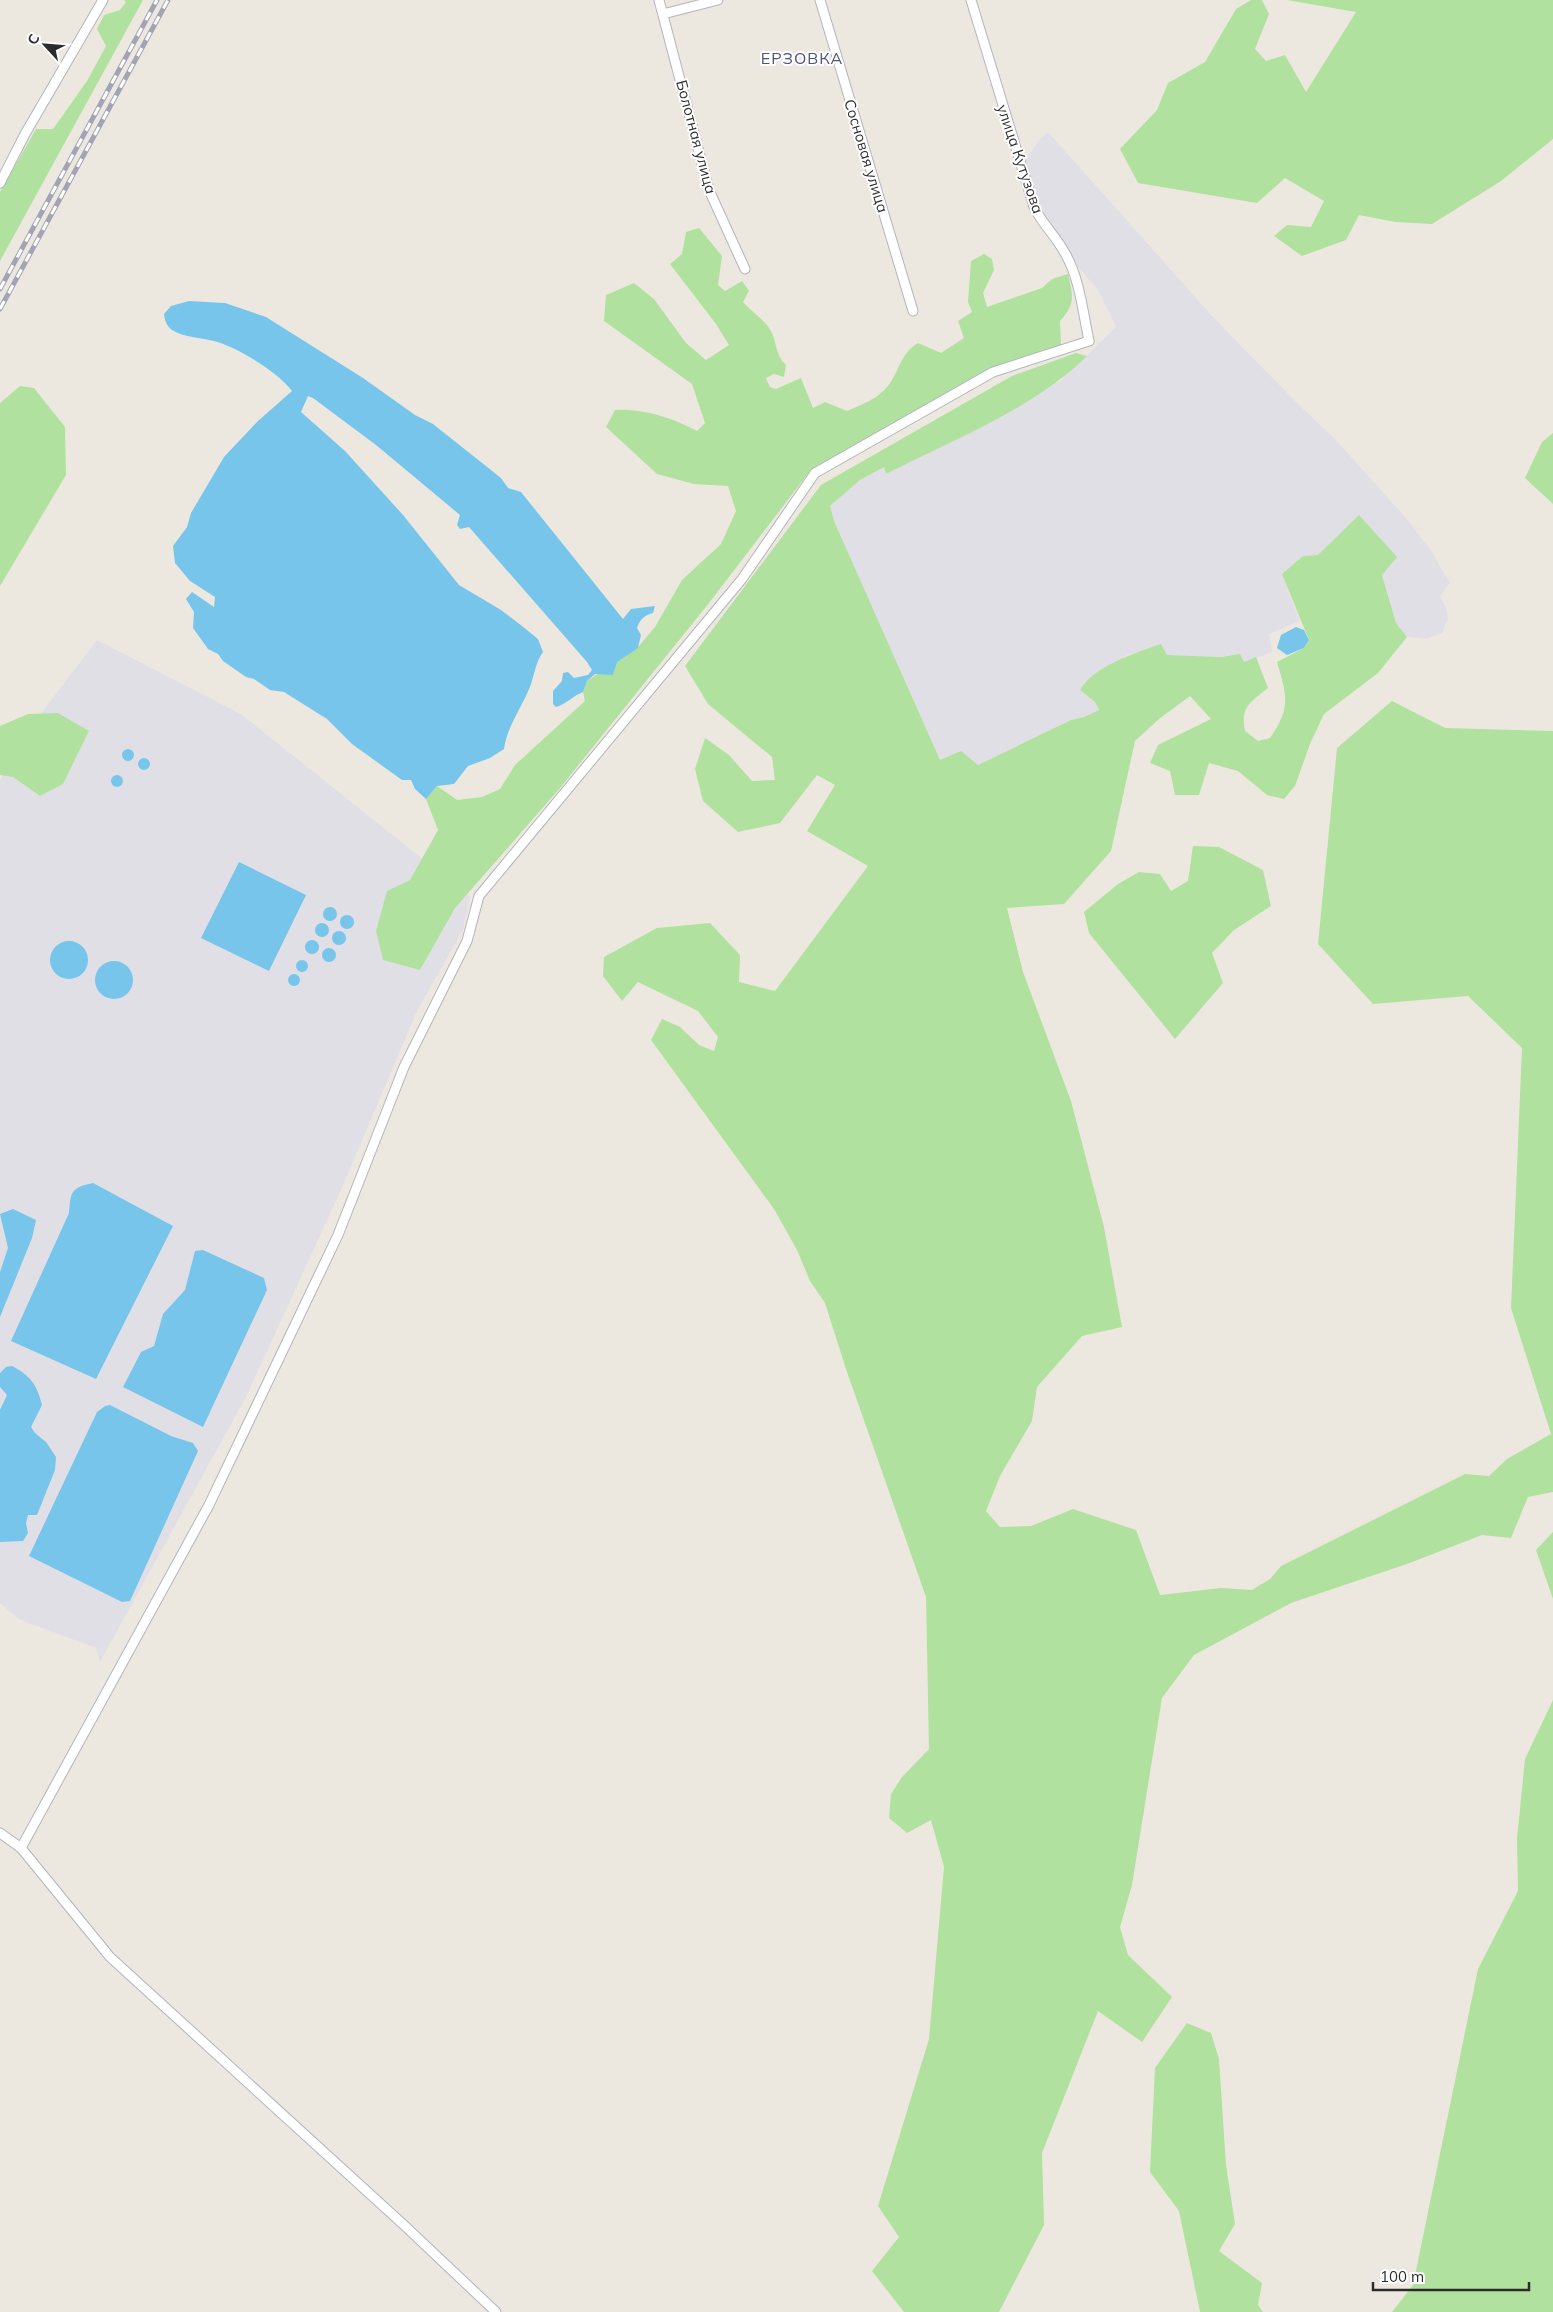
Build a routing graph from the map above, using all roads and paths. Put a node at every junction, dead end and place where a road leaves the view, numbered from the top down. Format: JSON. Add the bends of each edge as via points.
{"nodes":[{"id":1,"x":103,"y":0,"type":"edge"},
{"id":2,"x":658,"y":0,"type":"edge"},
{"id":3,"x":718,"y":0,"type":"edge"},
{"id":4,"x":820,"y":0,"type":"edge"},
{"id":5,"x":971,"y":0,"type":"edge"},
{"id":6,"x":662,"y":14,"type":"junction"},
{"id":7,"x":0,"y":183,"type":"edge"},
{"id":8,"x":745,"y":269,"type":"dead end"},
{"id":9,"x":913,"y":311,"type":"dead end"},
{"id":10,"x":0,"y":1833,"type":"edge"},
{"id":11,"x":21,"y":1848,"type":"junction"},
{"id":12,"x":496,"y":2312,"type":"edge"}],
"edges":[{"from":1,"to":7,"type":"street"},
{"from":2,"to":6,"type":"street","name":"Болотная улица"},
{"from":3,"to":6,"type":"street"},
{"from":4,"to":9,"type":"street","name":"Сосновая улица"},
{"from":5,"to":11,"type":"street","name":"улица Кутузова","via":[[1034,206],[1074,272],[1089,341],[993,372],[815,473],[742,578],[479,896],[467,941],[404,1067],[338,1235],[209,1505]]},
{"from":6,"to":8,"type":"street","name":"Болотная улица","via":[[709,190]]},
{"from":10,"to":11,"type":"street"},
{"from":11,"to":12,"type":"street","via":[[110,1957]]}]}
